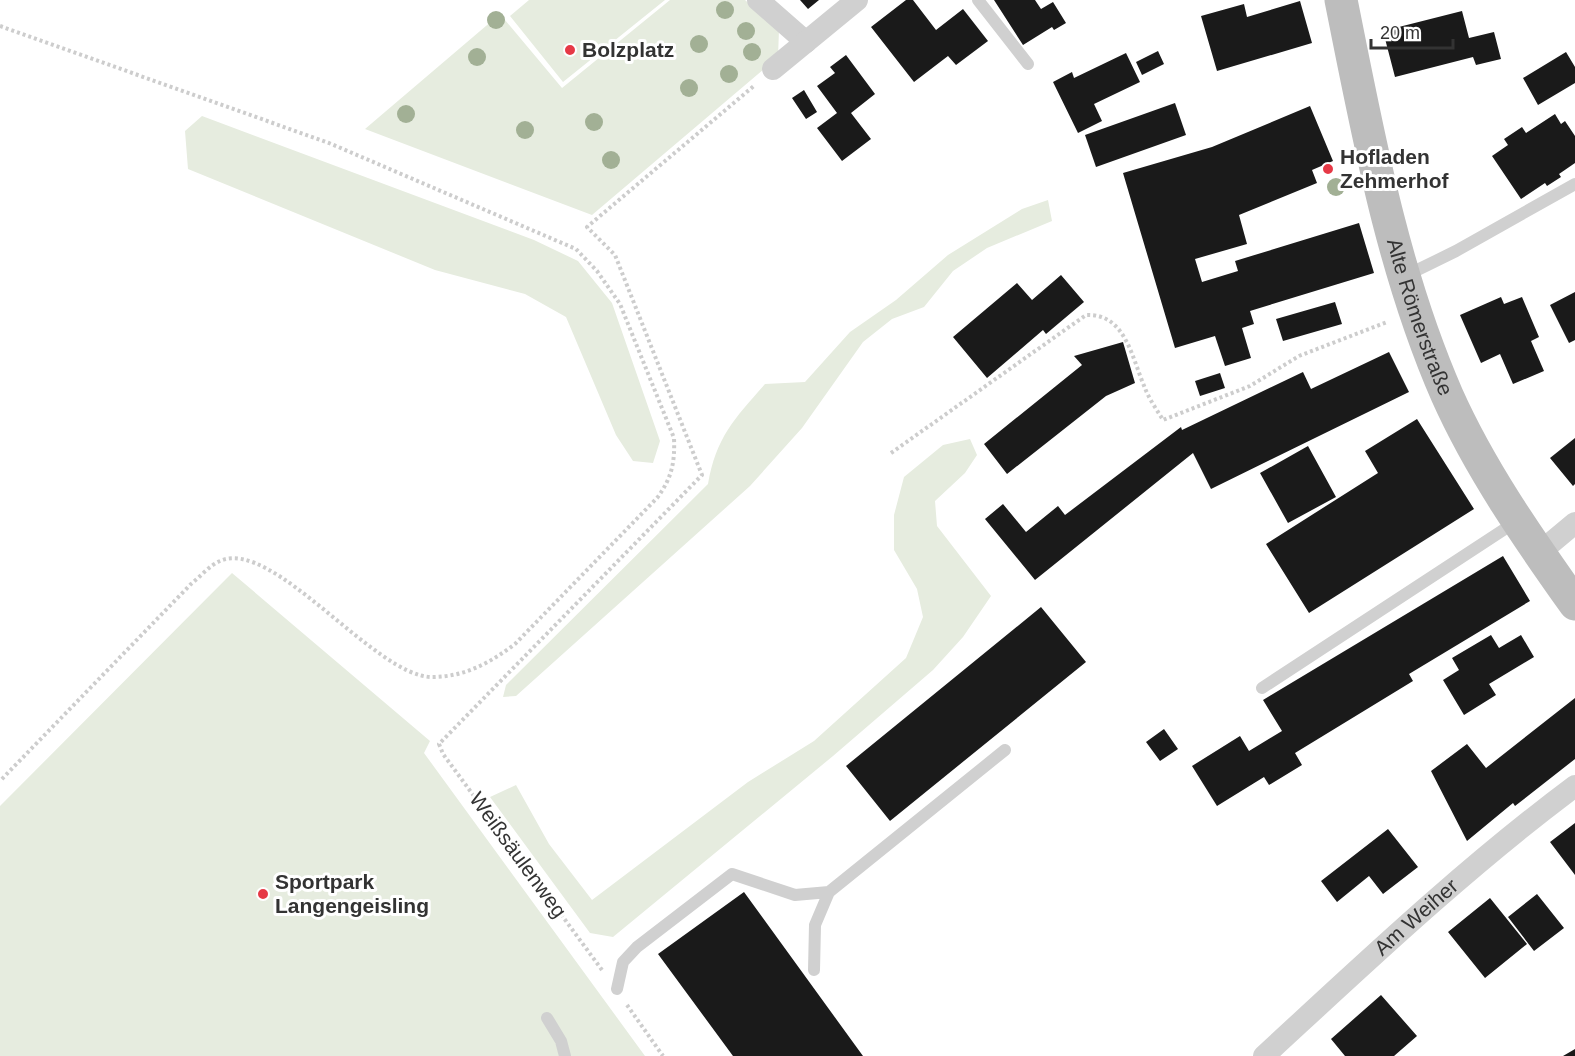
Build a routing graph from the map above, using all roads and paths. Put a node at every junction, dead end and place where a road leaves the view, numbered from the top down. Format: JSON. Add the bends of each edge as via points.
{"nodes":[{"id":1,"x":758,"y":0,"type":"edge"},
{"id":2,"x":857,"y":0,"type":"edge"},
{"id":3,"x":978,"y":0,"type":"edge"},
{"id":4,"x":1341,"y":0,"type":"edge"},
{"id":5,"x":0,"y":27,"type":"edge"},
{"id":6,"x":806,"y":42,"type":"junction"},
{"id":7,"x":1028,"y":64,"type":"dead end"},
{"id":8,"x":773,"y":69,"type":"joint"},
{"id":9,"x":1575,"y":183,"type":"edge"},
{"id":10,"x":1404,"y":276,"type":"junction"},
{"id":11,"x":1417,"y":310,"type":"junction"},
{"id":12,"x":891,"y":453,"type":"dead end"},
{"id":13,"x":1518,"y":521,"type":"junction"},
{"id":14,"x":1575,"y":523,"type":"edge"},
{"id":15,"x":1539,"y":554,"type":"junction"},
{"id":16,"x":1575,"y":604,"type":"edge"},
{"id":17,"x":1262,"y":688,"type":"dead end"},
{"id":18,"x":1005,"y":750,"type":"dead end"},
{"id":19,"x":0,"y":781,"type":"edge"},
{"id":20,"x":1575,"y":786,"type":"edge"},
{"id":21,"x":829,"y":892,"type":"junction"},
{"id":22,"x":592,"y":957,"type":"dead end"},
{"id":23,"x":814,"y":970,"type":"dead end"},
{"id":24,"x":617,"y":989,"type":"dead end"},
{"id":25,"x":547,"y":1018,"type":"dead end"},
{"id":26,"x":565,"y":1056,"type":"edge"},
{"id":27,"x":1264,"y":1056,"type":"edge"}],
"edges":[{"from":1,"to":6,"type":"street"},
{"from":2,"to":6,"type":"street"},
{"from":3,"to":7,"type":"lane"},
{"from":4,"to":10,"type":"main road","name":"Alte Römerstraße","via":[[1380,192]]},
{"from":5,"to":19,"type":"path","via":[[329,143],[576,249],[620,304],[674,438],[675,460],[668,483],[657,498],[515,644],[493,661],[467,672],[430,677],[395,663],[275,573],[243,559],[220,561],[191,584]]},
{"from":6,"to":8,"type":"street"},
{"from":8,"to":22,"type":"path","name":"Weißsäulenweg","via":[[587,227],[615,255],[702,475],[439,744]]},
{"from":9,"to":10,"type":"lane"},
{"from":10,"to":11,"type":"main road","name":"Alte Römerstraße"},
{"from":11,"to":12,"type":"path","via":[[1299,356],[1250,386],[1163,420],[1145,390],[1127,339],[1119,328],[1099,315],[1086,315]]},
{"from":11,"to":13,"type":"main road","name":"Alte Römerstraße","via":[[1447,395]]},
{"from":13,"to":15,"type":"main road","name":"Alte Römerstraße"},
{"from":13,"to":17,"type":"lane"},
{"from":14,"to":15,"type":"street"},
{"from":15,"to":16,"type":"main road","name":"Alte Römerstraße"},
{"from":18,"to":21,"type":"lane"},
{"from":20,"to":27,"type":"street","name":"Am Weiher","via":[[1514,831],[1425,908]]},
{"from":21,"to":23,"type":"lane","via":[[814,925]]},
{"from":21,"to":24,"type":"lane","via":[[795,895],[732,874],[637,947],[623,962]]},
{"from":25,"to":26,"type":"lane"}]}
